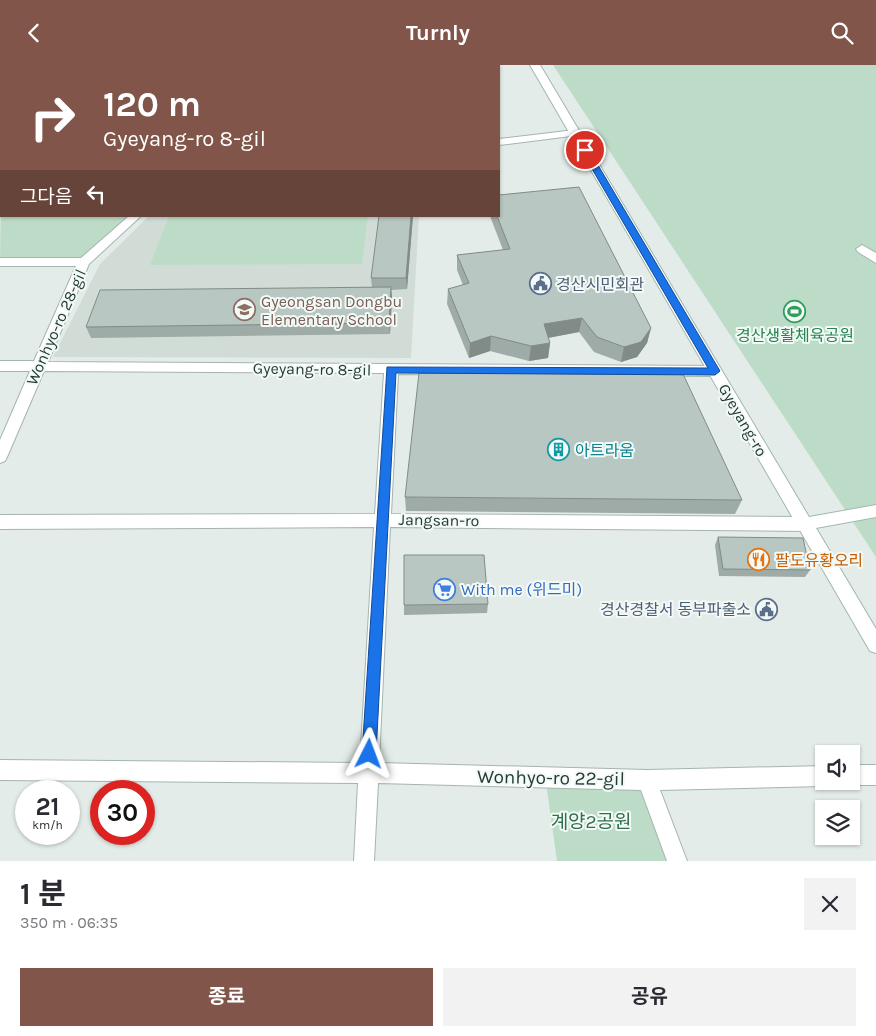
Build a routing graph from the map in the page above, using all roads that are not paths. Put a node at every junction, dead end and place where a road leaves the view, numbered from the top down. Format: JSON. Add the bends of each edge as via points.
{"nodes":[{"id":1,"x":535,"y":65,"type":"edge"},
{"id":2,"x":575,"y":133,"type":"junction"},
{"id":3,"x":500,"y":142,"type":"edge"},
{"id":4,"x":135,"y":217,"type":"edge"},
{"id":5,"x":862,"y":249,"type":"dead end"},
{"id":6,"x":876,"y":259,"type":"edge"},
{"id":7,"x":0,"y":262,"type":"edge"},
{"id":8,"x":84,"y":262,"type":"junction"},
{"id":9,"x":0,"y":366,"type":"edge"},
{"id":10,"x":38,"y":366,"type":"junction"},
{"id":11,"x":391,"y":369,"type":"junction"},
{"id":12,"x":715,"y":371,"type":"junction"},
{"id":13,"x":0,"y":457,"type":"edge"},
{"id":14,"x":876,"y":511,"type":"edge"},
{"id":15,"x":383,"y":520,"type":"junction"},
{"id":16,"x":0,"y":522,"type":"edge"},
{"id":17,"x":805,"y":524,"type":"junction"},
{"id":18,"x":876,"y":645,"type":"edge"},
{"id":19,"x":0,"y":770,"type":"edge"},
{"id":20,"x":368,"y":773,"type":"junction"},
{"id":21,"x":860,"y":775,"type":"edge"},
{"id":22,"x":876,"y":775,"type":"edge"},
{"id":23,"x":815,"y":776,"type":"edge"},
{"id":24,"x":647,"y":780,"type":"junction"},
{"id":25,"x":364,"y":861,"type":"edge"},
{"id":26,"x":677,"y":861,"type":"edge"}],
"edges":[{"from":1,"to":2,"type":"street","name":"Gyeyang-ro"},
{"from":2,"to":3,"type":"street"},
{"from":2,"to":12,"type":"street","name":"Gyeyang-ro"},
{"from":4,"to":8,"type":"street","name":"Wonhyo-ro 28-gil"},
{"from":5,"to":6,"type":"street"},
{"from":7,"to":8,"type":"street"},
{"from":8,"to":10,"type":"street","name":"Wonhyo-ro 28-gil"},
{"from":9,"to":10,"type":"street","name":"Gyeyang-ro 8-gil"},
{"from":10,"to":11,"type":"street","name":"Gyeyang-ro 8-gil"},
{"from":10,"to":13,"type":"street","name":"Wonhyo-ro 28-gil"},
{"from":11,"to":12,"type":"street","name":"Gyeyang-ro 8-gil"},
{"from":11,"to":15,"type":"street"},
{"from":12,"to":17,"type":"street","name":"Gyeyang-ro"},
{"from":14,"to":17,"type":"street","name":"Jangsan-ro"},
{"from":15,"to":16,"type":"street","name":"Jangsan-ro"},
{"from":15,"to":17,"type":"street","name":"Jangsan-ro"},
{"from":15,"to":20,"type":"street"},
{"from":17,"to":18,"type":"street","name":"Gyeyang-ro"},
{"from":19,"to":20,"type":"street","name":"Wonhyo-ro 22-gil"},
{"from":20,"to":24,"type":"street","name":"Wonhyo-ro 22-gil"},
{"from":20,"to":25,"type":"street"},
{"from":21,"to":22,"type":"street"},
{"from":23,"to":24,"type":"street"},
{"from":24,"to":26,"type":"street","name":"Wonhyo-ro 22-gil"}]}
